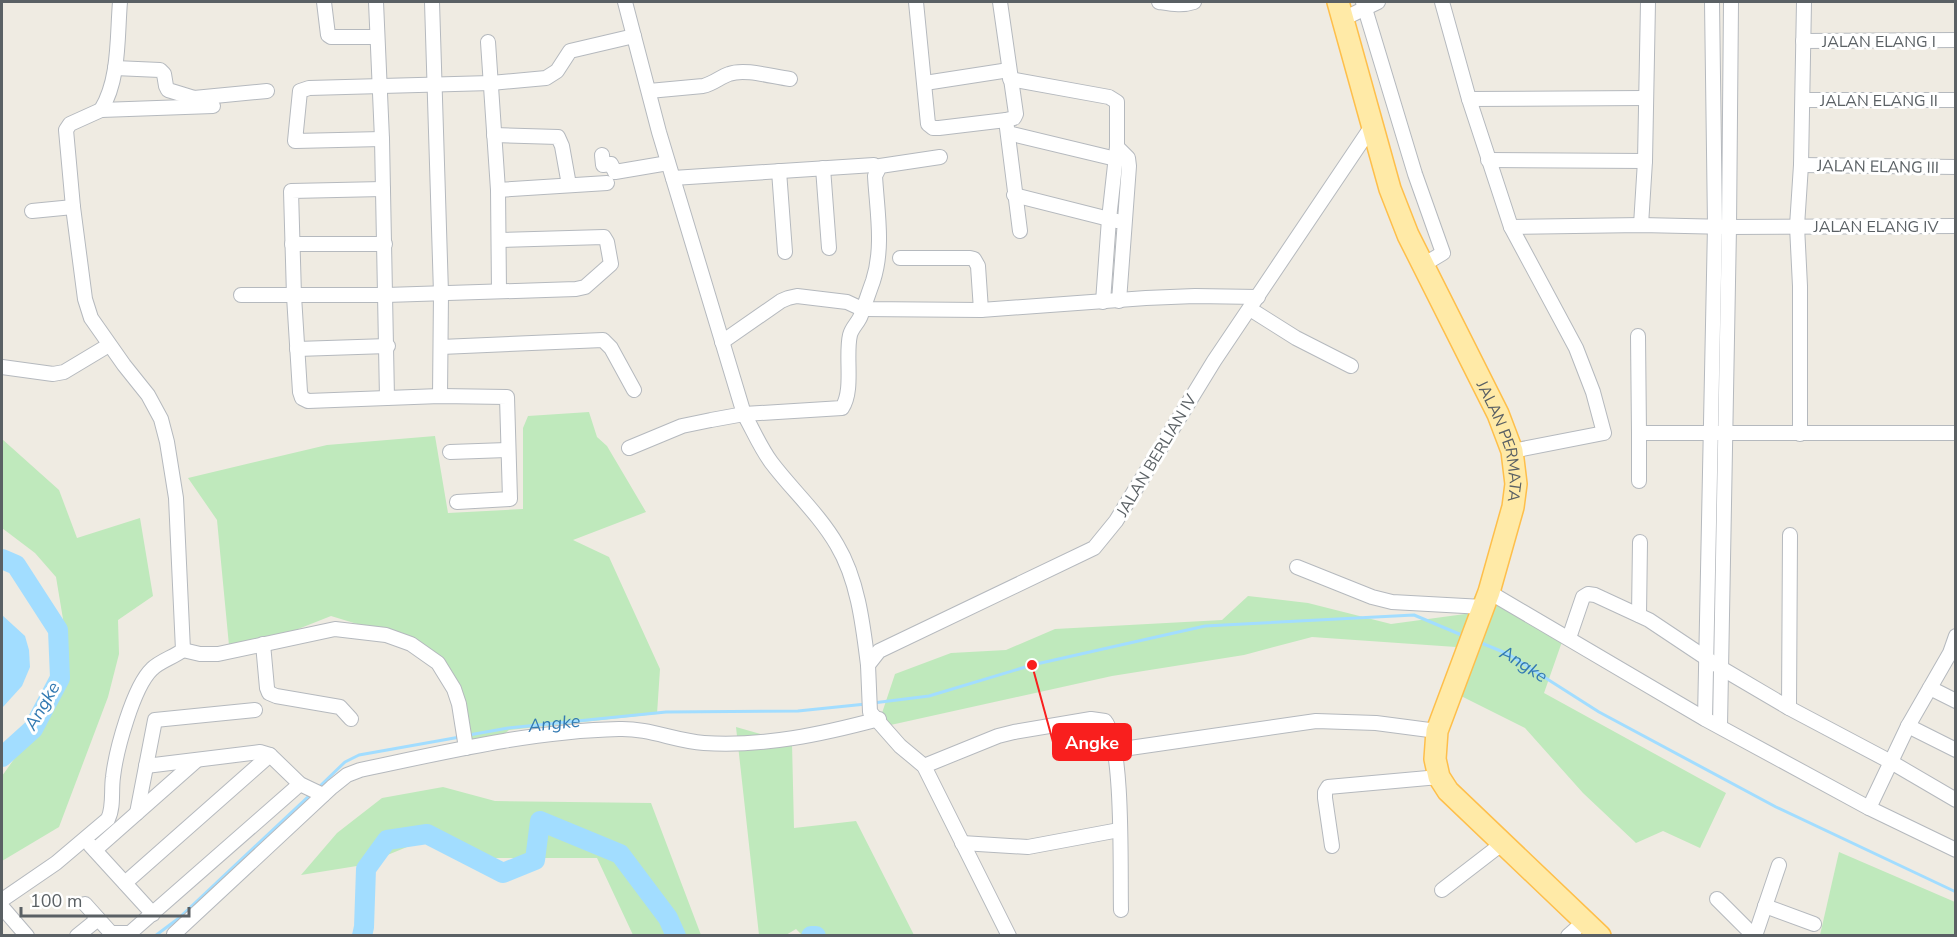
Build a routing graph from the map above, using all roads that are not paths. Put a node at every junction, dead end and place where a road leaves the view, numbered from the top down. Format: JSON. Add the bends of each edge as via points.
{"nodes":[{"id":1,"x":120,"y":2,"type":"edge"},
{"id":2,"x":324,"y":2,"type":"edge"},
{"id":3,"x":376,"y":2,"type":"edge"},
{"id":4,"x":432,"y":2,"type":"edge"},
{"id":5,"x":625,"y":2,"type":"edge"},
{"id":6,"x":916,"y":2,"type":"edge"},
{"id":7,"x":1000,"y":2,"type":"edge"},
{"id":8,"x":1159,"y":2,"type":"edge"},
{"id":9,"x":1194,"y":2,"type":"edge"},
{"id":10,"x":1378,"y":2,"type":"edge"},
{"id":11,"x":1442,"y":2,"type":"edge"},
{"id":12,"x":1648,"y":2,"type":"edge"},
{"id":13,"x":1712,"y":2,"type":"edge"},
{"id":14,"x":1731,"y":2,"type":"edge"},
{"id":15,"x":1804,"y":2,"type":"edge"},
{"id":16,"x":1364,"y":5,"type":"edge"},
{"id":17,"x":1340,"y":10,"type":"edge"},
{"id":18,"x":634,"y":36,"type":"junction"},
{"id":19,"x":376,"y":37,"type":"junction"},
{"id":20,"x":1956,"y":40,"type":"edge"},
{"id":21,"x":1803,"y":41,"type":"junction"},
{"id":22,"x":488,"y":42,"type":"dead end"},
{"id":23,"x":115,"y":68,"type":"junction"},
{"id":24,"x":1009,"y":75,"type":"junction"},
{"id":25,"x":790,"y":79,"type":"dead end"},
{"id":26,"x":490,"y":83,"type":"junction"},
{"id":27,"x":925,"y":83,"type":"junction"},
{"id":28,"x":380,"y":85,"type":"junction"},
{"id":29,"x":435,"y":85,"type":"junction"},
{"id":30,"x":267,"y":91,"type":"dead end"},
{"id":31,"x":649,"y":91,"type":"junction"},
{"id":32,"x":1391,"y":95,"type":"junction"},
{"id":33,"x":1364,"y":96,"type":"junction"},
{"id":34,"x":1645,"y":98,"type":"junction"},
{"id":35,"x":1469,"y":99,"type":"junction"},
{"id":36,"x":1803,"y":99,"type":"junction"},
{"id":37,"x":1956,"y":100,"type":"edge"},
{"id":38,"x":213,"y":106,"type":"dead end"},
{"id":39,"x":101,"y":110,"type":"junction"},
{"id":40,"x":1372,"y":126,"type":"junction"},
{"id":41,"x":1007,"y":127,"type":"junction"},
{"id":42,"x":494,"y":135,"type":"junction"},
{"id":43,"x":382,"y":138,"type":"junction"},
{"id":44,"x":1117,"y":153,"type":"junction"},
{"id":45,"x":602,"y":155,"type":"dead end"},
{"id":46,"x":940,"y":158,"type":"dead end"},
{"id":47,"x":1488,"y":160,"type":"junction"},
{"id":48,"x":1646,"y":161,"type":"junction"},
{"id":49,"x":668,"y":163,"type":"junction"},
{"id":50,"x":1801,"y":165,"type":"junction"},
{"id":51,"x":1956,"y":167,"type":"edge"},
{"id":52,"x":823,"y":168,"type":"junction"},
{"id":53,"x":779,"y":171,"type":"junction"},
{"id":54,"x":673,"y":178,"type":"junction"},
{"id":55,"x":607,"y":183,"type":"dead end"},
{"id":56,"x":568,"y":185,"type":"junction"},
{"id":57,"x":383,"y":189,"type":"junction"},
{"id":58,"x":498,"y":190,"type":"junction"},
{"id":59,"x":1014,"y":195,"type":"junction"},
{"id":60,"x":73,"y":207,"type":"junction"},
{"id":61,"x":32,"y":211,"type":"dead end"},
{"id":62,"x":1109,"y":219,"type":"junction"},
{"id":63,"x":1125,"y":222,"type":"junction"},
{"id":64,"x":1641,"y":225,"type":"junction"},
{"id":65,"x":1722,"y":226,"type":"junction"},
{"id":66,"x":1797,"y":226,"type":"junction"},
{"id":67,"x":1956,"y":226,"type":"edge"},
{"id":68,"x":1511,"y":227,"type":"junction"},
{"id":69,"x":1020,"y":231,"type":"dead end"},
{"id":70,"x":499,"y":240,"type":"junction"},
{"id":71,"x":292,"y":244,"type":"junction"},
{"id":72,"x":385,"y":244,"type":"junction"},
{"id":73,"x":873,"y":245,"type":"dead end"},
{"id":74,"x":830,"y":248,"type":"dead end"},
{"id":75,"x":785,"y":252,"type":"dead end"},
{"id":76,"x":900,"y":258,"type":"dead end"},
{"id":77,"x":1423,"y":265,"type":"junction"},
{"id":78,"x":499,"y":291,"type":"junction"},
{"id":79,"x":441,"y":293,"type":"junction"},
{"id":80,"x":241,"y":295,"type":"dead end"},
{"id":81,"x":386,"y":295,"type":"junction"},
{"id":82,"x":294,"y":296,"type":"junction"},
{"id":83,"x":1119,"y":301,"type":"junction"},
{"id":84,"x":1103,"y":302,"type":"junction"},
{"id":85,"x":1254,"y":303,"type":"junction"},
{"id":86,"x":862,"y":309,"type":"junction"},
{"id":87,"x":981,"y":310,"type":"junction"},
{"id":88,"x":1638,"y":336,"type":"dead end"},
{"id":89,"x":722,"y":342,"type":"junction"},
{"id":90,"x":110,"y":345,"type":"junction"},
{"id":91,"x":388,"y":346,"type":"junction"},
{"id":92,"x":441,"y":347,"type":"junction"},
{"id":93,"x":297,"y":349,"type":"junction"},
{"id":94,"x":1351,"y":366,"type":"dead end"},
{"id":95,"x":2,"y":367,"type":"edge"},
{"id":96,"x":634,"y":390,"type":"dead end"},
{"id":97,"x":440,"y":396,"type":"junction"},
{"id":98,"x":387,"y":398,"type":"junction"},
{"id":99,"x":744,"y":414,"type":"junction"},
{"id":100,"x":1639,"y":433,"type":"junction"},
{"id":101,"x":1718,"y":433,"type":"junction"},
{"id":102,"x":1956,"y":433,"type":"edge"},
{"id":103,"x":1800,"y":434,"type":"junction"},
{"id":104,"x":629,"y":448,"type":"dead end"},
{"id":105,"x":507,"y":450,"type":"junction"},
{"id":106,"x":1512,"y":451,"type":"junction"},
{"id":107,"x":450,"y":452,"type":"dead end"},
{"id":108,"x":1639,"y":481,"type":"dead end"},
{"id":109,"x":457,"y":502,"type":"dead end"},
{"id":110,"x":1790,"y":535,"type":"dead end"},
{"id":111,"x":1640,"y":542,"type":"dead end"},
{"id":112,"x":1297,"y":567,"type":"dead end"},
{"id":113,"x":1484,"y":606,"type":"junction"},
{"id":114,"x":1639,"y":615,"type":"junction"},
{"id":115,"x":1569,"y":639,"type":"junction"},
{"id":116,"x":1955,"y":641,"type":"edge"},
{"id":117,"x":263,"y":644,"type":"junction"},
{"id":118,"x":183,"y":650,"type":"junction"},
{"id":119,"x":1707,"y":658,"type":"junction"},
{"id":120,"x":868,"y":665,"type":"junction"},
{"id":121,"x":1721,"y":668,"type":"junction"},
{"id":122,"x":1930,"y":688,"type":"junction"},
{"id":123,"x":1956,"y":701,"type":"edge"},
{"id":124,"x":1789,"y":708,"type":"junction"},
{"id":125,"x":255,"y":710,"type":"dead end"},
{"id":126,"x":875,"y":715,"type":"junction"},
{"id":127,"x":351,"y":719,"type":"dead end"},
{"id":128,"x":1705,"y":719,"type":"junction"},
{"id":129,"x":1720,"y":726,"type":"junction"},
{"id":130,"x":1908,"y":726,"type":"junction"},
{"id":131,"x":1437,"y":731,"type":"junction"},
{"id":132,"x":465,"y":743,"type":"junction"},
{"id":133,"x":1116,"y":750,"type":"junction"},
{"id":134,"x":1956,"y":750,"type":"edge"},
{"id":135,"x":270,"y":755,"type":"junction"},
{"id":136,"x":197,"y":760,"type":"junction"},
{"id":137,"x":1890,"y":762,"type":"junction"},
{"id":138,"x":146,"y":766,"type":"junction"},
{"id":139,"x":924,"y":766,"type":"junction"},
{"id":140,"x":1439,"y":777,"type":"junction"},
{"id":141,"x":313,"y":790,"type":"junction"},
{"id":142,"x":1956,"y":800,"type":"edge"},
{"id":143,"x":1869,"y":808,"type":"junction"},
{"id":144,"x":137,"y":813,"type":"junction"},
{"id":145,"x":1119,"y":831,"type":"junction"},
{"id":146,"x":962,"y":843,"type":"junction"},
{"id":147,"x":1503,"y":843,"type":"junction"},
{"id":148,"x":1332,"y":846,"type":"dead end"},
{"id":149,"x":1955,"y":850,"type":"edge"},
{"id":150,"x":1779,"y":865,"type":"dead end"},
{"id":151,"x":125,"y":883,"type":"junction"},
{"id":152,"x":1442,"y":890,"type":"dead end"},
{"id":153,"x":1717,"y":899,"type":"dead end"},
{"id":154,"x":2,"y":900,"type":"edge"},
{"id":155,"x":85,"y":904,"type":"dead end"},
{"id":156,"x":1765,"y":906,"type":"junction"},
{"id":157,"x":2,"y":907,"type":"edge"},
{"id":158,"x":1121,"y":910,"type":"dead end"},
{"id":159,"x":153,"y":914,"type":"junction"},
{"id":160,"x":98,"y":919,"type":"junction"},
{"id":161,"x":1586,"y":920,"type":"junction"},
{"id":162,"x":1814,"y":924,"type":"dead end"},
{"id":163,"x":174,"y":934,"type":"edge"},
{"id":164,"x":27,"y":936,"type":"edge"},
{"id":165,"x":77,"y":936,"type":"edge"},
{"id":166,"x":1009,"y":936,"type":"edge"},
{"id":167,"x":1568,"y":936,"type":"edge"},
{"id":168,"x":1600,"y":936,"type":"edge"},
{"id":169,"x":1755,"y":936,"type":"edge"}],
"edges":[{"from":1,"to":23,"type":"street"},
{"from":2,"to":19,"type":"street","via":[[328,35]]},
{"from":3,"to":19,"type":"street"},
{"from":4,"to":29,"type":"street"},
{"from":5,"to":18,"type":"street"},
{"from":6,"to":27,"type":"street"},
{"from":7,"to":24,"type":"street"},
{"from":8,"to":9,"type":"street"},
{"from":10,"to":16,"type":"street"},
{"from":11,"to":35,"type":"street"},
{"from":12,"to":34,"type":"street"},
{"from":13,"to":65,"type":"street"},
{"from":14,"to":65,"type":"street"},
{"from":15,"to":21,"type":"street"},
{"from":16,"to":17,"type":"street"},
{"from":16,"to":32,"type":"street"},
{"from":17,"to":33,"type":"main road","name":"JALAN PERMATA"},
{"from":18,"to":26,"type":"street","via":[[570,51],[557,71],[546,78]]},
{"from":18,"to":31,"type":"street"},
{"from":19,"to":28,"type":"street"},
{"from":20,"to":21,"type":"street","name":"JALAN ELANG I"},
{"from":21,"to":36,"type":"street"},
{"from":22,"to":26,"type":"street"},
{"from":23,"to":30,"type":"street","via":[[160,70],[168,90],[194,98]]},
{"from":23,"to":39,"type":"street","via":[[108,99]]},
{"from":24,"to":27,"type":"street"},
{"from":24,"to":41,"type":"street","via":[[1016,114]]},
{"from":24,"to":44,"type":"street","via":[[1115,100]]},
{"from":25,"to":31,"type":"street","via":[[737,72],[710,85]]},
{"from":26,"to":29,"type":"street"},
{"from":26,"to":42,"type":"street"},
{"from":27,"to":41,"type":"street","via":[[928,124],[933,128]]},
{"from":28,"to":29,"type":"street"},
{"from":28,"to":43,"type":"street"},
{"from":28,"to":43,"type":"street","via":[[303,89],[298,95],[295,141]]},
{"from":29,"to":79,"type":"street"},
{"from":31,"to":49,"type":"street"},
{"from":32,"to":33,"type":"street"},
{"from":32,"to":77,"type":"street","via":[[1443,253]]},
{"from":33,"to":40,"type":"main road","name":"JALAN PERMATA"},
{"from":34,"to":35,"type":"street"},
{"from":34,"to":48,"type":"street"},
{"from":35,"to":47,"type":"street"},
{"from":36,"to":37,"type":"street","name":"JALAN ELANG II"},
{"from":36,"to":50,"type":"street"},
{"from":38,"to":39,"type":"street"},
{"from":39,"to":60,"type":"street","via":[[70,124],[66,130]]},
{"from":40,"to":77,"type":"main road","name":"JALAN PERMATA","via":[[1390,189]]},
{"from":40,"to":85,"type":"street","name":"JALAN BERLIAN IV"},
{"from":41,"to":44,"type":"street"},
{"from":41,"to":59,"type":"street"},
{"from":42,"to":56,"type":"street","via":[[558,137]]},
{"from":42,"to":58,"type":"street"},
{"from":43,"to":57,"type":"street"},
{"from":44,"to":62,"type":"street"},
{"from":44,"to":63,"type":"street","via":[[1128,158],[1129,166]]},
{"from":45,"to":49,"type":"street","via":[[603,165],[611,164],[615,172]]},
{"from":46,"to":86,"type":"street","via":[[880,166],[876,170],[880,250]]},
{"from":47,"to":48,"type":"street"},
{"from":47,"to":68,"type":"street"},
{"from":48,"to":64,"type":"street"},
{"from":49,"to":54,"type":"street"},
{"from":50,"to":51,"type":"street","name":"JALAN ELANG III"},
{"from":50,"to":66,"type":"street"},
{"from":52,"to":53,"type":"street"},
{"from":52,"to":73,"type":"street","via":[[871,165]]},
{"from":52,"to":74,"type":"street"},
{"from":53,"to":54,"type":"street"},
{"from":53,"to":75,"type":"street"},
{"from":54,"to":89,"type":"street"},
{"from":55,"to":56,"type":"street"},
{"from":56,"to":58,"type":"street"},
{"from":57,"to":71,"type":"street","via":[[291,191]]},
{"from":57,"to":72,"type":"street"},
{"from":58,"to":70,"type":"street"},
{"from":59,"to":62,"type":"street"},
{"from":59,"to":69,"type":"street"},
{"from":60,"to":61,"type":"street"},
{"from":60,"to":90,"type":"street","via":[[85,299],[91,318]]},
{"from":62,"to":63,"type":"street"},
{"from":62,"to":84,"type":"street"},
{"from":63,"to":83,"type":"street"},
{"from":64,"to":65,"type":"street","name":"JALAN ELANG IV"},
{"from":64,"to":68,"type":"street","name":"JALAN ELANG IV"},
{"from":65,"to":66,"type":"street","name":"JALAN ELANG IV"},
{"from":65,"to":101,"type":"street"},
{"from":66,"to":67,"type":"street","name":"JALAN ELANG IV"},
{"from":66,"to":103,"type":"street"},
{"from":68,"to":106,"type":"street","via":[[1576,348],[1604,434]]},
{"from":70,"to":78,"type":"street"},
{"from":70,"to":78,"type":"street","via":[[604,237],[611,264],[580,288]]},
{"from":71,"to":72,"type":"street"},
{"from":71,"to":82,"type":"street"},
{"from":72,"to":81,"type":"street"},
{"from":76,"to":87,"type":"street","via":[[974,259],[978,266]]},
{"from":77,"to":106,"type":"main road","name":"JALAN PERMATA","via":[[1498,414]]},
{"from":78,"to":79,"type":"street"},
{"from":79,"to":81,"type":"street"},
{"from":79,"to":92,"type":"street"},
{"from":80,"to":82,"type":"street"},
{"from":81,"to":82,"type":"street"},
{"from":81,"to":91,"type":"street"},
{"from":82,"to":93,"type":"street"},
{"from":83,"to":84,"type":"street"},
{"from":83,"to":85,"type":"street","via":[[1195,296]]},
{"from":84,"to":87,"type":"street"},
{"from":85,"to":94,"type":"street","via":[[1296,338]]},
{"from":85,"to":120,"type":"street","name":"JALAN BERLIAN IV","via":[[1116,521],[1094,548],[879,651]]},
{"from":86,"to":87,"type":"street"},
{"from":86,"to":89,"type":"street","via":[[847,302],[797,296],[781,301]]},
{"from":86,"to":99,"type":"street","via":[[850,335],[847,396],[842,408]]},
{"from":88,"to":100,"type":"street"},
{"from":89,"to":99,"type":"street"},
{"from":90,"to":95,"type":"street","via":[[53,375]]},
{"from":90,"to":118,"type":"street","via":[[148,395],[161,419],[167,442],[176,498]]},
{"from":91,"to":93,"type":"street"},
{"from":91,"to":98,"type":"street"},
{"from":92,"to":96,"type":"street","via":[[603,340]]},
{"from":92,"to":97,"type":"street"},
{"from":93,"to":98,"type":"street","via":[[300,392],[305,400]]},
{"from":97,"to":98,"type":"street"},
{"from":97,"to":105,"type":"street","via":[[507,397]]},
{"from":99,"to":104,"type":"street","via":[[682,426]]},
{"from":99,"to":120,"type":"street","via":[[772,463],[838,545],[856,592]]},
{"from":100,"to":101,"type":"street"},
{"from":100,"to":108,"type":"street"},
{"from":101,"to":103,"type":"street"},
{"from":101,"to":119,"type":"street"},
{"from":101,"to":121,"type":"street"},
{"from":102,"to":103,"type":"street"},
{"from":105,"to":107,"type":"street"},
{"from":105,"to":109,"type":"street","via":[[510,499]]},
{"from":106,"to":113,"type":"main road","name":"JALAN PERMATA","via":[[1516,484],[1513,507]]},
{"from":110,"to":124,"type":"street"},
{"from":111,"to":114,"type":"street"},
{"from":112,"to":113,"type":"street","via":[[1392,602]]},
{"from":113,"to":115,"type":"street"},
{"from":113,"to":131,"type":"main road","name":"JALAN PERMATA"},
{"from":114,"to":115,"type":"street","via":[[1588,594],[1583,597]]},
{"from":114,"to":119,"type":"street"},
{"from":115,"to":128,"type":"street"},
{"from":116,"to":122,"type":"street"},
{"from":117,"to":118,"type":"street","via":[[218,654]]},
{"from":117,"to":127,"type":"street","via":[[269,693],[340,707]]},
{"from":117,"to":132,"type":"street","via":[[335,629],[386,635],[411,644],[438,663],[458,697]]},
{"from":118,"to":154,"type":"street","via":[[156,666],[144,679],[115,762],[108,819],[49,869]]},
{"from":119,"to":121,"type":"street"},
{"from":119,"to":128,"type":"street"},
{"from":120,"to":126,"type":"street"},
{"from":121,"to":124,"type":"street"},
{"from":121,"to":129,"type":"street"},
{"from":122,"to":123,"type":"street"},
{"from":122,"to":130,"type":"street"},
{"from":124,"to":137,"type":"street"},
{"from":125,"to":138,"type":"street","via":[[154,720]]},
{"from":126,"to":132,"type":"street","via":[[829,732],[744,743],[701,743],[638,729]]},
{"from":126,"to":139,"type":"street","via":[[900,746]]},
{"from":128,"to":129,"type":"street"},
{"from":129,"to":143,"type":"street"},
{"from":130,"to":134,"type":"street"},
{"from":130,"to":137,"type":"street"},
{"from":131,"to":133,"type":"street","via":[[1316,721]]},
{"from":131,"to":140,"type":"main road","name":"JALAN PERMATA","via":[[1435,759]]},
{"from":132,"to":141,"type":"street","via":[[360,770]]},
{"from":133,"to":139,"type":"street","via":[[1108,725],[1091,719],[998,736]]},
{"from":133,"to":145,"type":"street"},
{"from":135,"to":136,"type":"street","via":[[260,752]]},
{"from":135,"to":141,"type":"street"},
{"from":135,"to":151,"type":"street"},
{"from":136,"to":138,"type":"street"},
{"from":136,"to":144,"type":"street"},
{"from":137,"to":142,"type":"street"},
{"from":137,"to":143,"type":"street"},
{"from":138,"to":144,"type":"street"},
{"from":139,"to":146,"type":"street"},
{"from":140,"to":147,"type":"main road","via":[[1448,791]]},
{"from":140,"to":148,"type":"street","via":[[1328,787],[1325,798]]},
{"from":141,"to":159,"type":"street"},
{"from":141,"to":163,"type":"street"},
{"from":143,"to":149,"type":"street"},
{"from":144,"to":151,"type":"street","via":[[92,846]]},
{"from":145,"to":146,"type":"street","via":[[1028,847]]},
{"from":145,"to":158,"type":"street"},
{"from":146,"to":166,"type":"street"},
{"from":147,"to":152,"type":"street"},
{"from":147,"to":161,"type":"main road"},
{"from":150,"to":156,"type":"street"},
{"from":151,"to":159,"type":"street"},
{"from":153,"to":169,"type":"street"},
{"from":155,"to":160,"type":"street"},
{"from":156,"to":162,"type":"street"},
{"from":156,"to":169,"type":"street"},
{"from":157,"to":164,"type":"street"},
{"from":159,"to":160,"type":"street","via":[[130,933],[111,933]]},
{"from":160,"to":165,"type":"street"},
{"from":161,"to":167,"type":"street"},
{"from":161,"to":168,"type":"main road"}]}
